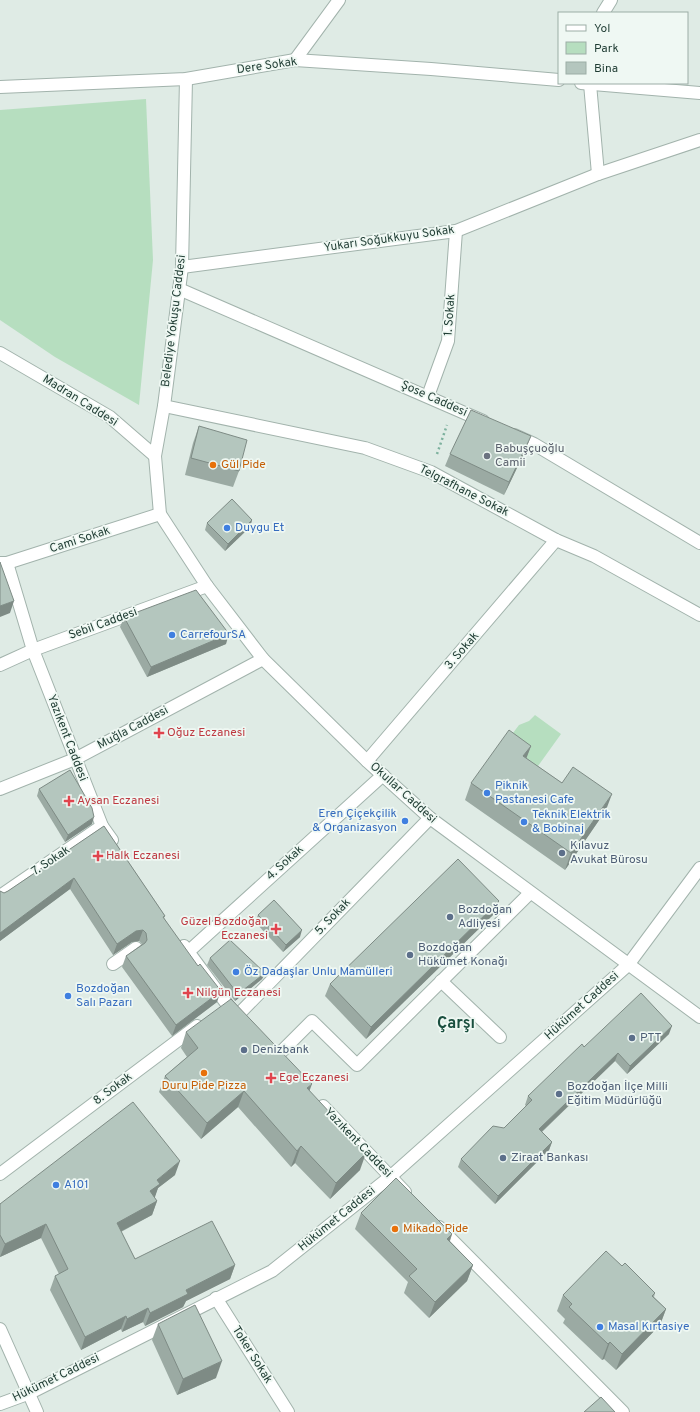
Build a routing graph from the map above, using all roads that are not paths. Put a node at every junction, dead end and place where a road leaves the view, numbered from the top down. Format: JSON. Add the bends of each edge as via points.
{"nodes":[{"id":1,"x":339,"y":0,"type":"edge"},
{"id":2,"x":611,"y":0,"type":"edge"},
{"id":3,"x":327,"y":5,"type":"edge"},
{"id":4,"x":604,"y":12,"type":"edge"},
{"id":5,"x":294,"y":60,"type":"junction"},
{"id":6,"x":186,"y":79,"type":"junction"},
{"id":7,"x":558,"y":80,"type":"edge"},
{"id":8,"x":585,"y":84,"type":"edge"},
{"id":9,"x":0,"y":87,"type":"edge"},
{"id":10,"x":700,"y":93,"type":"edge"},
{"id":11,"x":700,"y":140,"type":"edge"},
{"id":12,"x":598,"y":174,"type":"junction"},
{"id":13,"x":456,"y":231,"type":"junction"},
{"id":14,"x":182,"y":267,"type":"junction"},
{"id":15,"x":179,"y":289,"type":"junction"},
{"id":16,"x":0,"y":353,"type":"edge"},
{"id":17,"x":428,"y":396,"type":"junction"},
{"id":18,"x":164,"y":406,"type":"junction"},
{"id":19,"x":155,"y":456,"type":"junction"},
{"id":20,"x":160,"y":514,"type":"junction"},
{"id":21,"x":556,"y":540,"type":"junction"},
{"id":22,"x":700,"y":543,"type":"edge"},
{"id":23,"x":4,"y":563,"type":"edge"},
{"id":24,"x":207,"y":586,"type":"junction"},
{"id":25,"x":700,"y":615,"type":"edge"},
{"id":26,"x":33,"y":650,"type":"junction"},
{"id":27,"x":263,"y":659,"type":"junction"},
{"id":28,"x":0,"y":665,"type":"edge"},
{"id":29,"x":75,"y":759,"type":"junction"},
{"id":30,"x":367,"y":761,"type":"junction"},
{"id":31,"x":383,"y":775,"type":"junction"},
{"id":32,"x":0,"y":789,"type":"edge"},
{"id":33,"x":430,"y":818,"type":"junction"},
{"id":34,"x":102,"y":826,"type":"junction"},
{"id":35,"x":120,"y":852,"type":"edge"},
{"id":36,"x":700,"y":868,"type":"edge"},
{"id":37,"x":530,"y":893,"type":"junction"},
{"id":38,"x":0,"y":896,"type":"edge"},
{"id":39,"x":176,"y":936,"type":"edge"},
{"id":40,"x":136,"y":948,"type":"edge"},
{"id":41,"x":188,"y":952,"type":"junction"},
{"id":42,"x":113,"y":964,"type":"dead end"},
{"id":43,"x":628,"y":965,"type":"junction"},
{"id":44,"x":441,"y":981,"type":"junction"},
{"id":45,"x":700,"y":1017,"type":"edge"},
{"id":46,"x":208,"y":1018,"type":"edge"},
{"id":47,"x":500,"y":1037,"type":"dead end"},
{"id":48,"x":286,"y":1068,"type":"edge"},
{"id":49,"x":314,"y":1097,"type":"edge"},
{"id":50,"x":0,"y":1174,"type":"edge"},
{"id":51,"x":390,"y":1177,"type":"junction"},
{"id":52,"x":412,"y":1199,"type":"edge"},
{"id":53,"x":429,"y":1216,"type":"edge"},
{"id":54,"x":216,"y":1298,"type":"junction"},
{"id":55,"x":0,"y":1329,"type":"edge"},
{"id":56,"x":30,"y":1393,"type":"junction"},
{"id":57,"x":0,"y":1404,"type":"edge"},
{"id":58,"x":37,"y":1412,"type":"edge"},
{"id":59,"x":288,"y":1412,"type":"edge"},
{"id":60,"x":623,"y":1412,"type":"edge"}],
"edges":[{"from":1,"to":3,"type":"street"},
{"from":2,"to":4,"type":"street"},
{"from":3,"to":5,"type":"street"},
{"from":5,"to":6,"type":"street","name":"Dere Sokak"},
{"from":5,"to":7,"type":"street","name":"Dere Sokak"},
{"from":6,"to":9,"type":"street","name":"Dere Sokak"},
{"from":6,"to":14,"type":"street","name":"Belediye Yokuşu Caddesi"},
{"from":8,"to":10,"type":"street"},
{"from":8,"to":12,"type":"street"},
{"from":11,"to":12,"type":"street","name":"Yukarı Soğukkuyu Sokak"},
{"from":12,"to":13,"type":"street","name":"Yukarı Soğukkuyu Sokak"},
{"from":13,"to":14,"type":"street","name":"Yukarı Soğukkuyu Sokak"},
{"from":13,"to":17,"type":"street","name":"1. Sokak","via":[[448,341]]},
{"from":14,"to":15,"type":"street","name":"Belediye Yokuşu Caddesi"},
{"from":15,"to":17,"type":"street","name":"Şose Caddesi"},
{"from":15,"to":18,"type":"street","name":"Belediye Yokuşu Caddesi"},
{"from":16,"to":19,"type":"street","name":"Madran Caddesi","via":[[110,417]]},
{"from":17,"to":22,"type":"street","name":"Şose Caddesi","via":[[534,444]]},
{"from":18,"to":19,"type":"street","name":"Belediye Yokuşu Caddesi"},
{"from":18,"to":21,"type":"street","name":"Telgrafhane Sokak","via":[[366,448],[431,472]]},
{"from":19,"to":20,"type":"street","name":"Belediye Yokuşu Caddesi"},
{"from":20,"to":23,"type":"street","name":"Cami Sokak"},
{"from":20,"to":24,"type":"street","name":"Okullar Caddesi"},
{"from":21,"to":25,"type":"street","name":"Telgrafhane Sokak","via":[[594,556]]},
{"from":21,"to":30,"type":"street","name":"3. Sokak"},
{"from":23,"to":26,"type":"street","name":"Yazıkent Caddesi"},
{"from":24,"to":26,"type":"street","name":"Sebil Caddesi"},
{"from":24,"to":27,"type":"street","name":"Okullar Caddesi"},
{"from":26,"to":28,"type":"street","name":"Sebil Caddesi"},
{"from":26,"to":29,"type":"street","name":"Yazıkent Caddesi"},
{"from":27,"to":29,"type":"street","name":"Muğla Caddesi"},
{"from":27,"to":30,"type":"street","name":"Okullar Caddesi"},
{"from":29,"to":32,"type":"street","name":"Muğla Caddesi"},
{"from":29,"to":34,"type":"street","name":"Yazıkent Caddesi"},
{"from":30,"to":31,"type":"street","name":"Okullar Caddesi"},
{"from":31,"to":33,"type":"street","name":"Okullar Caddesi"},
{"from":31,"to":41,"type":"street","name":"4. Sokak"},
{"from":33,"to":37,"type":"street","name":"Okullar Caddesi"},
{"from":33,"to":41,"type":"street","name":"5. Sokak","via":[[240,1019],[223,1006]]},
{"from":34,"to":35,"type":"street","name":"Yazıkent Caddesi"},
{"from":34,"to":38,"type":"street","name":"7. Sokak"},
{"from":36,"to":43,"type":"street","name":"Hükümet Caddesi"},
{"from":37,"to":43,"type":"street","name":"Okullar Caddesi"},
{"from":37,"to":44,"type":"street"},
{"from":39,"to":41,"type":"street"},
{"from":40,"to":42,"type":"street"},
{"from":43,"to":45,"type":"street","name":"Okullar Caddesi"},
{"from":43,"to":51,"type":"street","name":"Hükümet Caddesi"},
{"from":44,"to":47,"type":"street"},
{"from":44,"to":48,"type":"street","via":[[357,1065],[312,1021],[273,1054]]},
{"from":46,"to":50,"type":"street","name":"8. Sokak"},
{"from":49,"to":51,"type":"street","name":"Yazıkent Caddesi"},
{"from":51,"to":52,"type":"street","name":"Yazıkent Caddesi"},
{"from":51,"to":54,"type":"street","name":"Hükümet Caddesi","via":[[272,1271]]},
{"from":53,"to":60,"type":"street"},
{"from":54,"to":56,"type":"street","name":"Hükümet Caddesi"},
{"from":54,"to":59,"type":"street","name":"Toker Sokak"},
{"from":55,"to":56,"type":"street"},
{"from":56,"to":57,"type":"street","name":"Hükümet Caddesi"},
{"from":56,"to":58,"type":"street"}]}
